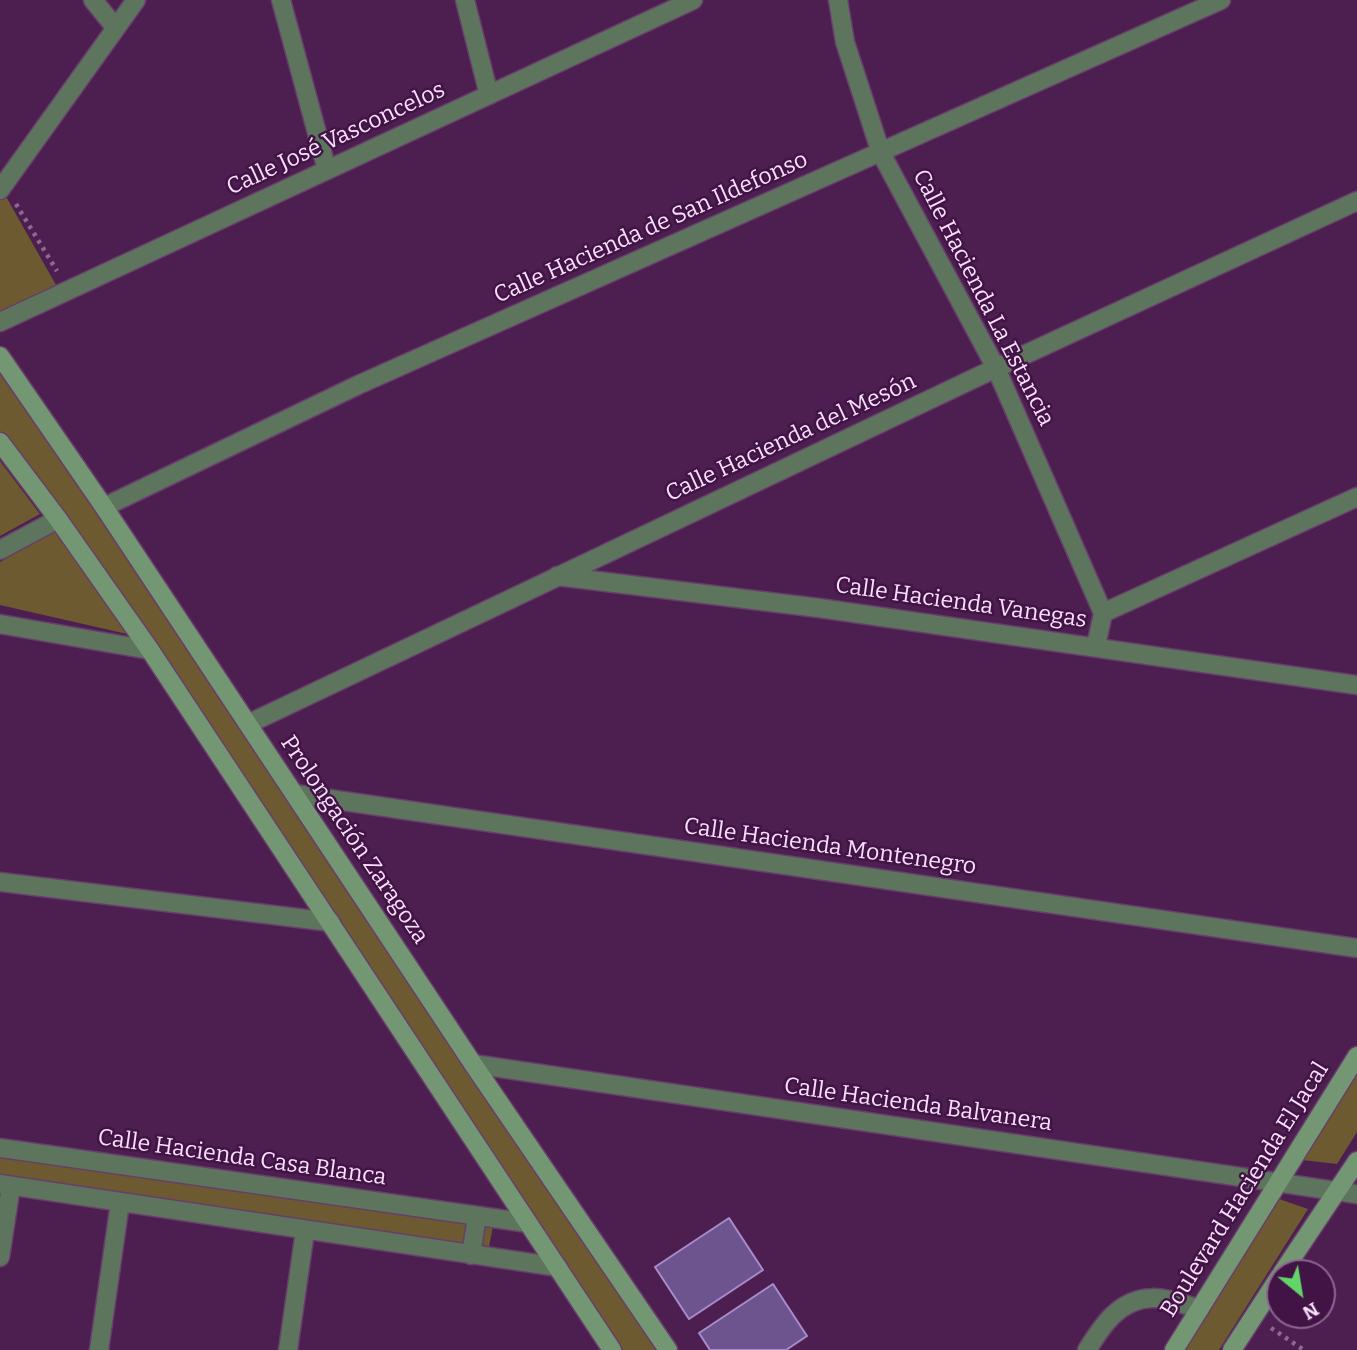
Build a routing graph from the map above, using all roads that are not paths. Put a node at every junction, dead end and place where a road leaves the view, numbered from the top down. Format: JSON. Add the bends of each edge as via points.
{"nodes":[{"id":1,"x":93,"y":0,"type":"edge"},
{"id":2,"x":135,"y":0,"type":"edge"},
{"id":3,"x":281,"y":0,"type":"edge"},
{"id":4,"x":465,"y":0,"type":"edge"},
{"id":5,"x":693,"y":0,"type":"edge"},
{"id":6,"x":838,"y":0,"type":"edge"},
{"id":7,"x":1221,"y":0,"type":"edge"},
{"id":8,"x":655,"y":8,"type":"edge"},
{"id":9,"x":115,"y":27,"type":"junction"},
{"id":10,"x":489,"y":95,"type":"junction"},
{"id":11,"x":881,"y":153,"type":"junction"},
{"id":12,"x":327,"y":170,"type":"junction"},
{"id":13,"x":2,"y":187,"type":"edge"},
{"id":14,"x":1357,"y":201,"type":"edge"},
{"id":15,"x":0,"y":322,"type":"edge"},
{"id":16,"x":0,"y":356,"type":"edge"},
{"id":17,"x":996,"y":368,"type":"junction"},
{"id":18,"x":0,"y":442,"type":"edge"},
{"id":19,"x":1357,"y":497,"type":"edge"},
{"id":20,"x":104,"y":507,"type":"junction"},
{"id":21,"x":58,"y":519,"type":"junction"},
{"id":22,"x":0,"y":550,"type":"edge"},
{"id":23,"x":557,"y":576,"type":"junction"},
{"id":24,"x":1103,"y":613,"type":"junction"},
{"id":25,"x":0,"y":624,"type":"edge"},
{"id":26,"x":1096,"y":646,"type":"junction"},
{"id":27,"x":150,"y":650,"type":"junction"},
{"id":28,"x":1357,"y":685,"type":"edge"},
{"id":29,"x":248,"y":724,"type":"junction"},
{"id":30,"x":295,"y":794,"type":"junction"},
{"id":31,"x":0,"y":882,"type":"edge"},
{"id":32,"x":331,"y":922,"type":"junction"},
{"id":33,"x":1357,"y":948,"type":"edge"},
{"id":34,"x":1357,"y":1056,"type":"edge"},
{"id":35,"x":473,"y":1064,"type":"junction"},
{"id":36,"x":0,"y":1148,"type":"edge"},
{"id":37,"x":1357,"y":1161,"type":"edge"},
{"id":38,"x":1279,"y":1183,"type":"junction"},
{"id":39,"x":6,"y":1185,"type":"edge"},
{"id":40,"x":1338,"y":1191,"type":"junction"},
{"id":41,"x":1357,"y":1194,"type":"edge"},
{"id":42,"x":120,"y":1203,"type":"junction"},
{"id":43,"x":477,"y":1216,"type":"junction"},
{"id":44,"x":528,"y":1223,"type":"junction"},
{"id":45,"x":305,"y":1231,"type":"junction"},
{"id":46,"x":471,"y":1255,"type":"junction"},
{"id":47,"x":0,"y":1257,"type":"edge"},
{"id":48,"x":1292,"y":1259,"type":"edge"},
{"id":49,"x":558,"y":1267,"type":"junction"},
{"id":50,"x":1266,"y":1296,"type":"edge"},
{"id":51,"x":1200,"y":1309,"type":"junction"},
{"id":52,"x":99,"y":1350,"type":"edge"},
{"id":53,"x":288,"y":1350,"type":"edge"},
{"id":54,"x":611,"y":1350,"type":"edge"},
{"id":55,"x":668,"y":1350,"type":"edge"},
{"id":56,"x":1087,"y":1350,"type":"edge"},
{"id":57,"x":1174,"y":1350,"type":"edge"},
{"id":58,"x":1232,"y":1350,"type":"edge"}],
"edges":[{"from":1,"to":9,"type":"street"},
{"from":2,"to":9,"type":"street"},
{"from":3,"to":12,"type":"street"},
{"from":4,"to":10,"type":"street"},
{"from":5,"to":8,"type":"street","name":"Calle José Vasconcelos"},
{"from":6,"to":11,"type":"street","name":"Calle Hacienda La Estancia","via":[[845,42]]},
{"from":7,"to":11,"type":"street","name":"Calle Hacienda de San Ildefonso"},
{"from":8,"to":10,"type":"street","name":"Calle José Vasconcelos"},
{"from":9,"to":13,"type":"street"},
{"from":10,"to":12,"type":"street","name":"Calle José Vasconcelos"},
{"from":11,"to":17,"type":"street","name":"Calle Hacienda La Estancia"},
{"from":11,"to":20,"type":"street","name":"Calle Hacienda de San Ildefonso","via":[[358,385]]},
{"from":12,"to":15,"type":"street","name":"Calle José Vasconcelos"},
{"from":14,"to":17,"type":"street","name":"Calle Hacienda del Mesón"},
{"from":16,"to":20,"type":"main road","name":"Prolongación Zaragoza"},
{"from":17,"to":23,"type":"street","name":"Calle Hacienda del Mesón"},
{"from":17,"to":24,"type":"street","name":"Calle Hacienda La Estancia"},
{"from":18,"to":21,"type":"main road"},
{"from":19,"to":24,"type":"street"},
{"from":20,"to":29,"type":"main road","name":"Prolongación Zaragoza"},
{"from":21,"to":22,"type":"street"},
{"from":21,"to":27,"type":"main road"},
{"from":23,"to":26,"type":"street","name":"Calle Hacienda Vanegas"},
{"from":23,"to":29,"type":"street","name":"Calle Hacienda del Mesón"},
{"from":24,"to":26,"type":"street"},
{"from":25,"to":27,"type":"street"},
{"from":26,"to":28,"type":"street","name":"Calle Hacienda Vanegas"},
{"from":27,"to":32,"type":"main road"},
{"from":29,"to":30,"type":"main road","name":"Prolongación Zaragoza"},
{"from":30,"to":33,"type":"street","name":"Calle Hacienda Montenegro"},
{"from":30,"to":35,"type":"main road","name":"Prolongación Zaragoza"},
{"from":31,"to":32,"type":"street"},
{"from":32,"to":44,"type":"main road"},
{"from":34,"to":38,"type":"main road","name":"Boulevard Hacienda El Jacal"},
{"from":35,"to":38,"type":"street","name":"Calle Hacienda Balvanera"},
{"from":35,"to":55,"type":"main road","name":"Prolongación Zaragoza"},
{"from":36,"to":43,"type":"street","name":"Calle Hacienda Casa Blanca"},
{"from":37,"to":40,"type":"main road"},
{"from":38,"to":40,"type":"street","name":"Calle Hacienda Balvanera"},
{"from":38,"to":51,"type":"main road","name":"Boulevard Hacienda El Jacal"},
{"from":39,"to":42,"type":"street"},
{"from":39,"to":47,"type":"street"},
{"from":40,"to":41,"type":"street","name":"Calle Hacienda Balvanera"},
{"from":40,"to":48,"type":"main road"},
{"from":42,"to":45,"type":"street"},
{"from":42,"to":52,"type":"street"},
{"from":43,"to":44,"type":"street","name":"Calle Hacienda Casa Blanca"},
{"from":43,"to":46,"type":"street"},
{"from":44,"to":49,"type":"main road"},
{"from":45,"to":46,"type":"street"},
{"from":45,"to":53,"type":"street"},
{"from":46,"to":49,"type":"street"},
{"from":49,"to":54,"type":"main road"},
{"from":50,"to":58,"type":"main road"},
{"from":51,"to":56,"type":"street","via":[[1152,1297],[1128,1304],[1105,1320]]},
{"from":51,"to":57,"type":"main road","name":"Boulevard Hacienda El Jacal"}]}
